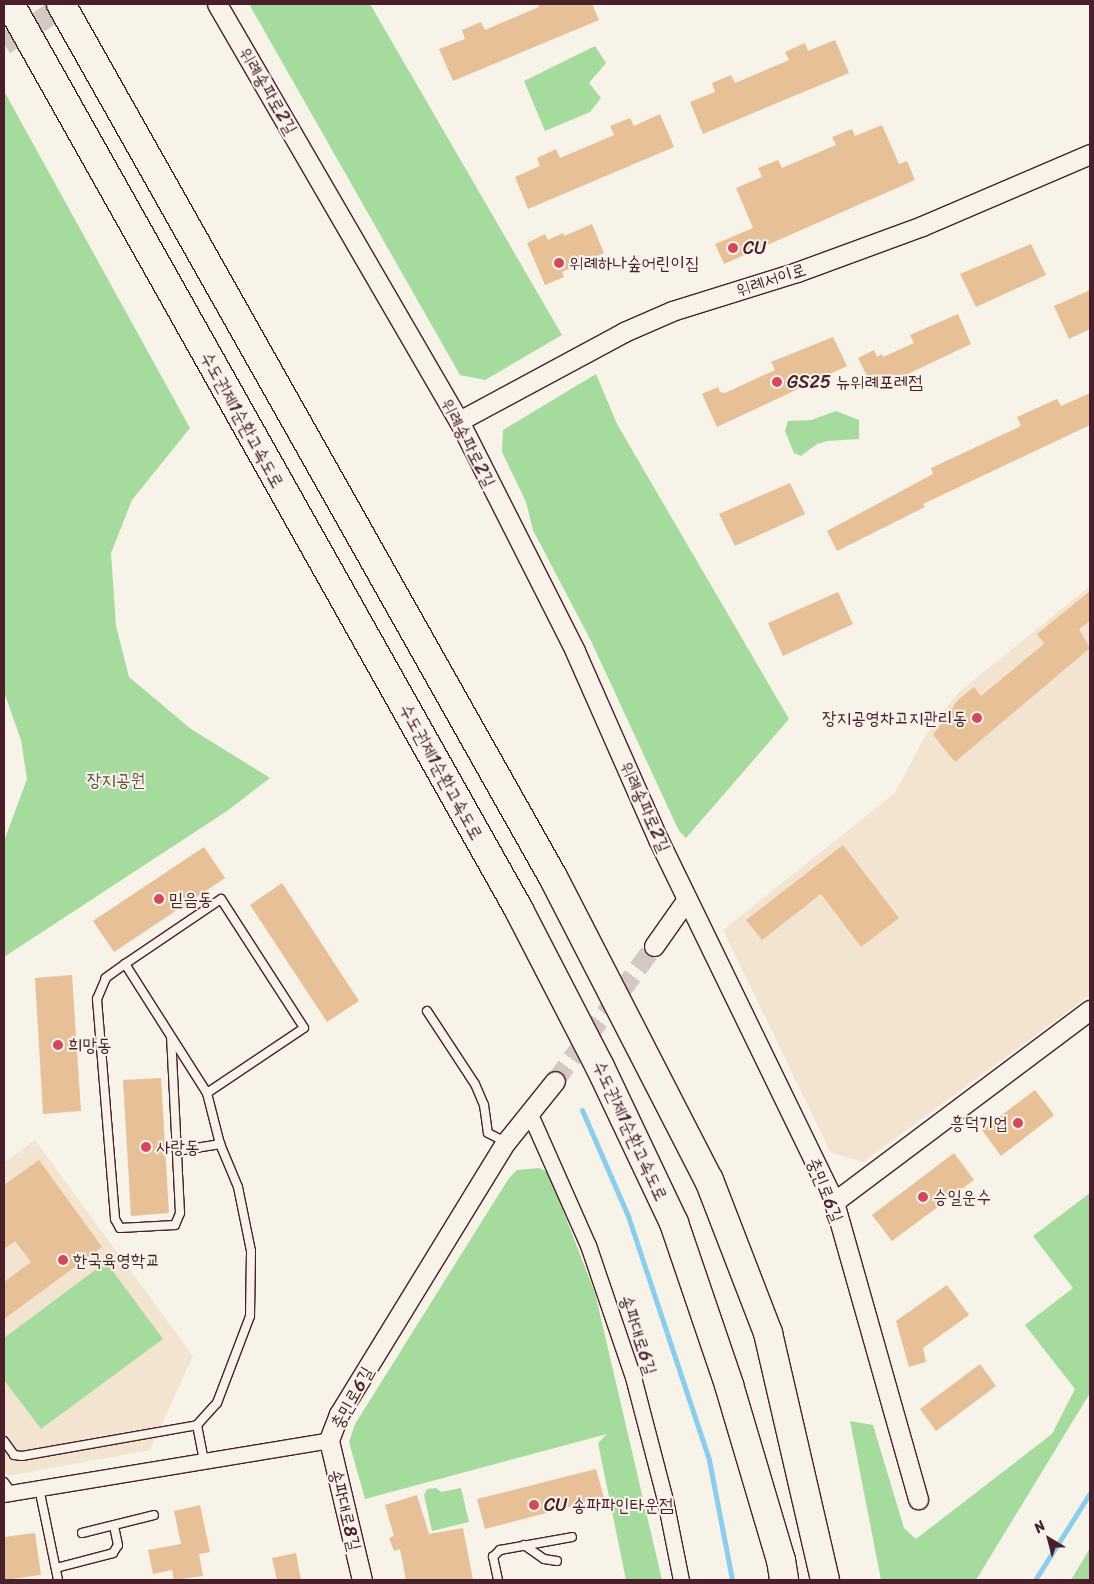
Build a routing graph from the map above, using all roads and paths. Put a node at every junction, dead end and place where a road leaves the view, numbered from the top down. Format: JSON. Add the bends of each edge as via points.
{"nodes":[{"id":1,"x":10,"y":4,"type":"edge"},
{"id":2,"x":61,"y":4,"type":"edge"},
{"id":3,"x":217,"y":4,"type":"edge"},
{"id":4,"x":1090,"y":154,"type":"edge"},
{"id":5,"x":459,"y":421,"type":"junction"},
{"id":6,"x":687,"y":899,"type":"junction"},
{"id":7,"x":654,"y":946,"type":"tunnel mouth"},
{"id":8,"x":125,"y":964,"type":"junction"},
{"id":9,"x":1090,"y":1010,"type":"edge"},
{"id":10,"x":427,"y":1011,"type":"dead end"},
{"id":11,"x":171,"y":1036,"type":"junction"},
{"id":12,"x":555,"y":1080,"type":"tunnel mouth"},
{"id":13,"x":207,"y":1093,"type":"junction"},
{"id":14,"x":529,"y":1112,"type":"junction"},
{"id":15,"x":506,"y":1142,"type":"junction"},
{"id":16,"x":220,"y":1144,"type":"junction"},
{"id":17,"x":177,"y":1151,"type":"junction"},
{"id":18,"x":834,"y":1202,"type":"junction"},
{"id":19,"x":197,"y":1425,"type":"junction"},
{"id":20,"x":4,"y":1440,"type":"edge"},
{"id":21,"x":329,"y":1440,"type":"junction"},
{"id":22,"x":204,"y":1461,"type":"junction"},
{"id":23,"x":39,"y":1488,"type":"junction"},
{"id":24,"x":6,"y":1490,"type":"edge"},
{"id":25,"x":918,"y":1498,"type":"dead end"},
{"id":26,"x":154,"y":1515,"type":"dead end"},
{"id":27,"x":114,"y":1526,"type":"junction"},
{"id":28,"x":82,"y":1533,"type":"dead end"},
{"id":29,"x":572,"y":1537,"type":"dead end"},
{"id":30,"x":524,"y":1545,"type":"junction"},
{"id":31,"x":557,"y":1561,"type":"dead end"},
{"id":32,"x":56,"y":1568,"type":"junction"},
{"id":33,"x":58,"y":1580,"type":"edge"},
{"id":34,"x":362,"y":1580,"type":"edge"},
{"id":35,"x":498,"y":1580,"type":"edge"},
{"id":36,"x":680,"y":1580,"type":"edge"},
{"id":37,"x":784,"y":1580,"type":"edge"},
{"id":38,"x":825,"y":1580,"type":"edge"}],
"edges":[{"from":1,"to":37,"type":"highway","name":"수도권제1순환고속도로","via":[[519,910],[600,1067],[674,1223],[729,1385],[781,1560]]},
{"from":2,"to":38,"type":"highway","via":[[553,877],[709,1180],[768,1333]]},
{"from":3,"to":5,"type":"street","name":"위례송파로2길"},
{"from":4,"to":5,"type":"street","name":"위례서이로","via":[[922,226],[797,272],[672,311],[624,332]]},
{"from":5,"to":6,"type":"street","name":"위례송파로2길","via":[[575,651]]},
{"from":6,"to":7,"type":"street"},
{"from":6,"to":18,"type":"street","name":"충민로6길"},
{"from":8,"to":11,"type":"lane"},
{"from":8,"to":13,"type":"lane","via":[[221,899],[304,1028]]},
{"from":8,"to":17,"type":"lane","via":[[106,978],[97,999],[115,1219],[120,1228],[175,1225],[180,1213]]},
{"from":9,"to":18,"type":"street"},
{"from":10,"to":15,"type":"lane","via":[[475,1084],[484,1105],[488,1133]]},
{"from":11,"to":13,"type":"lane"},
{"from":11,"to":17,"type":"lane"},
{"from":12,"to":14,"type":"street","name":"충민로6길"},
{"from":13,"to":16,"type":"lane"},
{"from":14,"to":15,"type":"street","name":"충민로6길"},
{"from":14,"to":36,"type":"street","name":"송파대로6길","via":[[588,1245],[633,1377],[665,1500]]},
{"from":15,"to":21,"type":"street","name":"충민로6길","via":[[339,1414]]},
{"from":16,"to":17,"type":"lane"},
{"from":16,"to":19,"type":"lane","via":[[238,1187],[251,1251],[250,1316],[216,1402]]},
{"from":18,"to":25,"type":"street","name":"충민로6길"},
{"from":19,"to":20,"type":"lane","via":[[22,1456],[14,1455]]},
{"from":19,"to":22,"type":"lane"},
{"from":21,"to":22,"type":"street","name":"충민로6길"},
{"from":21,"to":34,"type":"street","name":"송파대로8길"},
{"from":22,"to":23,"type":"street","name":"충민로6길"},
{"from":23,"to":24,"type":"street","name":"충민로6길"},
{"from":23,"to":32,"type":"lane"},
{"from":26,"to":27,"type":"lane"},
{"from":27,"to":28,"type":"lane"},
{"from":27,"to":32,"type":"lane","via":[[118,1545],[113,1553]]},
{"from":29,"to":30,"type":"lane"},
{"from":30,"to":31,"type":"lane","via":[[544,1559]]},
{"from":30,"to":35,"type":"lane","via":[[495,1552]]},
{"from":32,"to":33,"type":"lane"}]}
